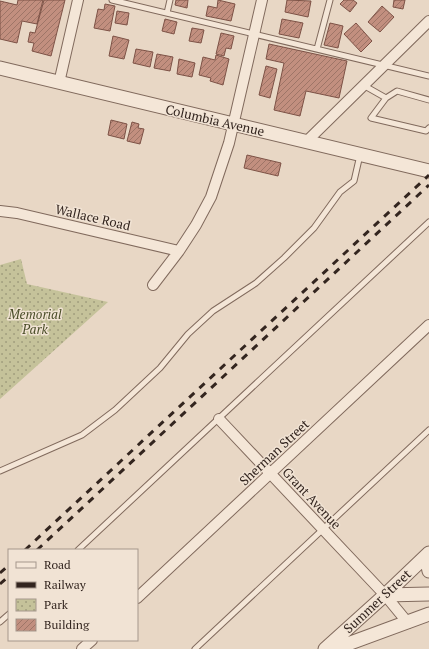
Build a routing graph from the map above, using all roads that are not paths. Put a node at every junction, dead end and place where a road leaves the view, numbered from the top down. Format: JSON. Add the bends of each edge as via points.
{"nodes":[{"id":1,"x":78,"y":0,"type":"edge"},
{"id":2,"x":112,"y":0,"type":"edge"},
{"id":3,"x":170,"y":0,"type":"edge"},
{"id":4,"x":262,"y":0,"type":"edge"},
{"id":5,"x":330,"y":0,"type":"edge"},
{"id":6,"x":167,"y":13,"type":"junction"},
{"id":7,"x":429,"y":21,"type":"edge"},
{"id":8,"x":254,"y":34,"type":"junction"},
{"id":9,"x":317,"y":50,"type":"junction"},
{"id":10,"x":383,"y":65,"type":"junction"},
{"id":11,"x":0,"y":68,"type":"edge"},
{"id":12,"x":429,"y":76,"type":"edge"},
{"id":13,"x":59,"y":83,"type":"junction"},
{"id":14,"x":363,"y":85,"type":"junction"},
{"id":15,"x":386,"y":98,"type":"junction"},
{"id":16,"x":429,"y":100,"type":"edge"},
{"id":17,"x":233,"y":124,"type":"junction"},
{"id":18,"x":429,"y":128,"type":"edge"},
{"id":19,"x":306,"y":142,"type":"junction"},
{"id":20,"x":360,"y":155,"type":"junction"},
{"id":21,"x":428,"y":169,"type":"edge"},
{"id":22,"x":0,"y":211,"type":"edge"},
{"id":23,"x":429,"y":222,"type":"edge"},
{"id":24,"x":179,"y":251,"type":"junction"},
{"id":25,"x":153,"y":285,"type":"dead end"},
{"id":26,"x":429,"y":325,"type":"edge"},
{"id":27,"x":219,"y":419,"type":"junction"},
{"id":28,"x":429,"y":430,"type":"edge"},
{"id":29,"x":0,"y":471,"type":"edge"},
{"id":30,"x":271,"y":473,"type":"junction"},
{"id":31,"x":324,"y":529,"type":"junction"},
{"id":32,"x":79,"y":549,"type":"edge"},
{"id":33,"x":427,"y":554,"type":"edge"},
{"id":34,"x":429,"y":571,"type":"edge"},
{"id":35,"x":429,"y":594,"type":"edge"},
{"id":36,"x":385,"y":595,"type":"junction"},
{"id":37,"x":138,"y":597,"type":"edge"},
{"id":38,"x":429,"y":614,"type":"edge"},
{"id":39,"x":8,"y":615,"type":"edge"},
{"id":40,"x":0,"y":622,"type":"edge"},
{"id":41,"x":408,"y":623,"type":"junction"},
{"id":42,"x":91,"y":641,"type":"edge"},
{"id":43,"x":353,"y":646,"type":"edge"},
{"id":44,"x":82,"y":649,"type":"edge"},
{"id":45,"x":195,"y":649,"type":"edge"},
{"id":46,"x":325,"y":649,"type":"edge"},
{"id":47,"x":334,"y":649,"type":"edge"}],
"edges":[{"from":1,"to":13,"type":"street"},
{"from":2,"to":6,"type":"lane"},
{"from":3,"to":6,"type":"lane"},
{"from":4,"to":8,"type":"street"},
{"from":5,"to":9,"type":"lane"},
{"from":6,"to":8,"type":"lane"},
{"from":7,"to":10,"type":"street"},
{"from":8,"to":9,"type":"lane"},
{"from":8,"to":17,"type":"street"},
{"from":9,"to":10,"type":"lane"},
{"from":10,"to":12,"type":"lane"},
{"from":10,"to":14,"type":"street"},
{"from":11,"to":13,"type":"street","name":"Columbia Avenue"},
{"from":13,"to":17,"type":"street","name":"Columbia Avenue"},
{"from":14,"to":15,"type":"lane"},
{"from":14,"to":19,"type":"street"},
{"from":15,"to":16,"type":"lane","via":[[397,91]]},
{"from":15,"to":18,"type":"lane","via":[[371,118],[426,131]]},
{"from":17,"to":19,"type":"street","name":"Columbia Avenue"},
{"from":17,"to":24,"type":"street","via":[[211,197]]},
{"from":19,"to":20,"type":"street","name":"Columbia Avenue"},
{"from":20,"to":21,"type":"street","name":"Columbia Avenue"},
{"from":20,"to":29,"type":"lane","via":[[354,181],[340,192],[314,228],[256,283],[213,312],[188,334],[160,368],[115,410],[82,435]]},
{"from":22,"to":24,"type":"street","name":"Wallace Road"},
{"from":23,"to":27,"type":"lane"},
{"from":24,"to":25,"type":"street"},
{"from":26,"to":30,"type":"street","name":"Sherman Street"},
{"from":27,"to":30,"type":"street","name":"Grant Avenue"},
{"from":27,"to":32,"type":"lane"},
{"from":28,"to":31,"type":"lane"},
{"from":30,"to":31,"type":"street","name":"Grant Avenue"},
{"from":30,"to":37,"type":"street","name":"Sherman Street"},
{"from":31,"to":36,"type":"street","name":"Grant Avenue"},
{"from":31,"to":45,"type":"lane"},
{"from":33,"to":34,"type":"street"},
{"from":33,"to":36,"type":"street","name":"Summer Street"},
{"from":35,"to":36,"type":"street"},
{"from":36,"to":41,"type":"street","name":"Grant Avenue"},
{"from":36,"to":46,"type":"street","name":"Summer Street"},
{"from":38,"to":41,"type":"street"},
{"from":39,"to":40,"type":"lane"},
{"from":41,"to":43,"type":"street"},
{"from":42,"to":44,"type":"street"},
{"from":43,"to":47,"type":"street"}]}
